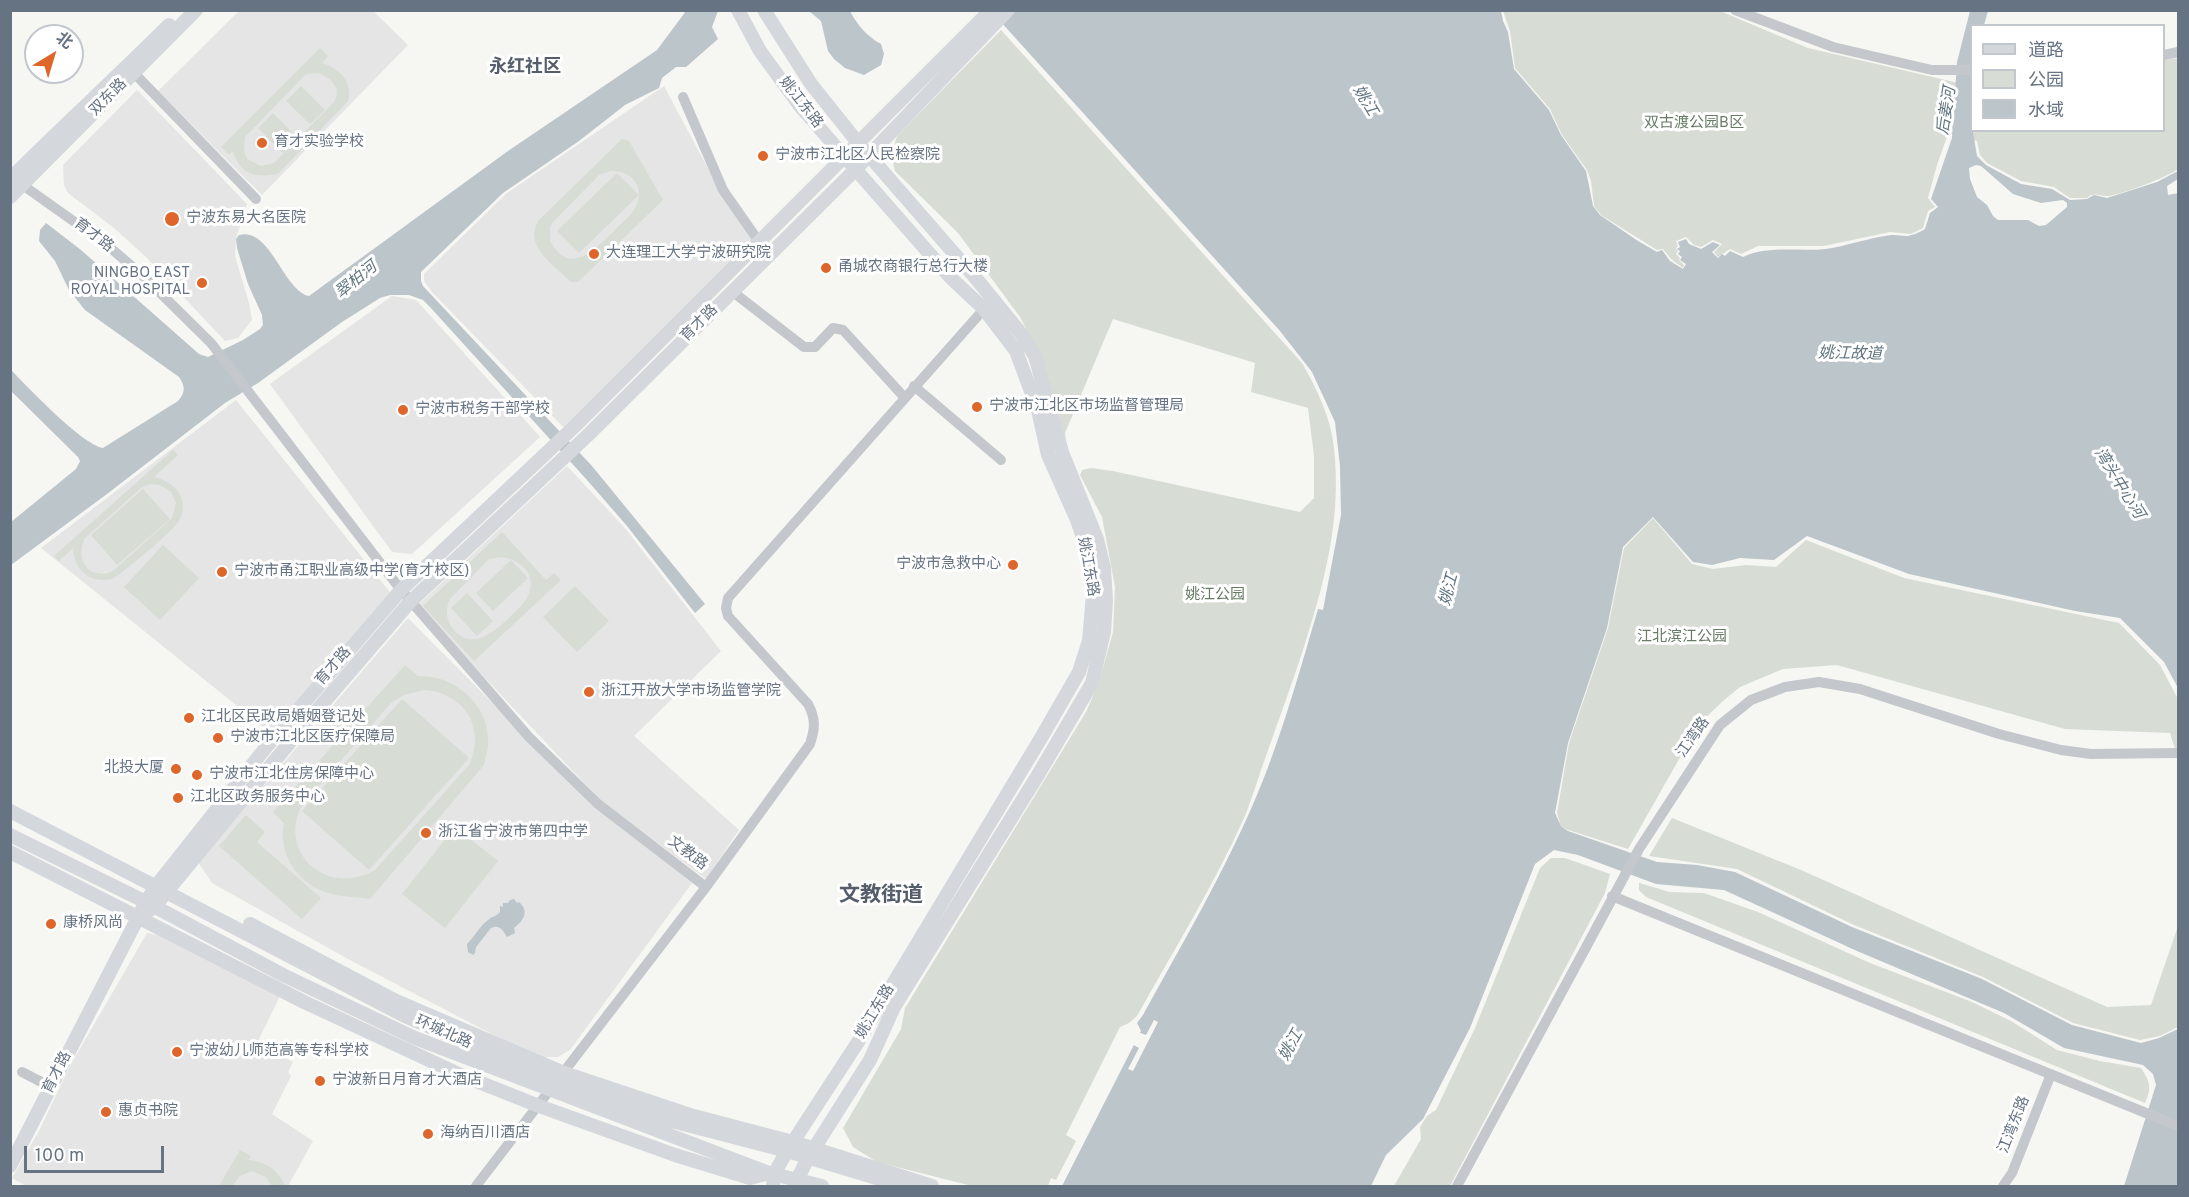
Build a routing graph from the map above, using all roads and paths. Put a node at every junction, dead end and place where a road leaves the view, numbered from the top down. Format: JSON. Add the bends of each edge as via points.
{"nodes":[{"id":1,"x":183,"y":10,"type":"edge"},
{"id":2,"x":196,"y":10,"type":"edge"},
{"id":3,"x":738,"y":10,"type":"edge"},
{"id":4,"x":764,"y":10,"type":"edge"},
{"id":5,"x":991,"y":10,"type":"edge"},
{"id":6,"x":1008,"y":10,"type":"edge"},
{"id":7,"x":1735,"y":10,"type":"edge"},
{"id":8,"x":976,"y":34,"type":"junction"},
{"id":9,"x":1970,"y":70,"type":"edge"},
{"id":10,"x":134,"y":73,"type":"junction"},
{"id":11,"x":683,"y":97,"type":"dead end"},
{"id":12,"x":859,"y":144,"type":"junction"},
{"id":13,"x":870,"y":155,"type":"junction"},
{"id":14,"x":845,"y":158,"type":"junction"},
{"id":15,"x":855,"y":170,"type":"junction"},
{"id":16,"x":14,"y":179,"type":"edge"},
{"id":17,"x":10,"y":197,"type":"edge"},
{"id":18,"x":256,"y":199,"type":"dead end"},
{"id":19,"x":760,"y":243,"type":"junction"},
{"id":20,"x":733,"y":292,"type":"junction"},
{"id":21,"x":984,"y":309,"type":"junction"},
{"id":22,"x":914,"y":386,"type":"junction"},
{"id":23,"x":904,"y":398,"type":"junction"},
{"id":24,"x":1000,"y":460,"type":"dead end"},
{"id":25,"x":401,"y":590,"type":"junction"},
{"id":26,"x":411,"y":602,"type":"junction"},
{"id":27,"x":2178,"y":753,"type":"edge"},
{"id":28,"x":10,"y":811,"type":"edge"},
{"id":29,"x":10,"y":835,"type":"edge"},
{"id":30,"x":10,"y":852,"type":"edge"},
{"id":31,"x":165,"y":887,"type":"junction"},
{"id":32,"x":706,"y":887,"type":"junction"},
{"id":33,"x":1612,"y":896,"type":"junction"},
{"id":34,"x":150,"y":905,"type":"junction"},
{"id":35,"x":138,"y":917,"type":"junction"},
{"id":36,"x":22,"y":1072,"type":"dead end"},
{"id":37,"x":2051,"y":1074,"type":"junction"},
{"id":38,"x":557,"y":1082,"type":"junction"},
{"id":39,"x":51,"y":1087,"type":"junction"},
{"id":40,"x":539,"y":1106,"type":"junction"},
{"id":41,"x":2178,"y":1126,"type":"edge"},
{"id":42,"x":790,"y":1146,"type":"junction"},
{"id":43,"x":812,"y":1153,"type":"junction"},
{"id":44,"x":10,"y":1166,"type":"edge"},
{"id":45,"x":772,"y":1178,"type":"edge"},
{"id":46,"x":797,"y":1183,"type":"edge"},
{"id":47,"x":476,"y":1186,"type":"edge"},
{"id":48,"x":822,"y":1186,"type":"edge"},
{"id":49,"x":903,"y":1186,"type":"edge"},
{"id":50,"x":932,"y":1186,"type":"edge"},
{"id":51,"x":1457,"y":1186,"type":"edge"},
{"id":52,"x":2004,"y":1186,"type":"edge"}],
"edges":[{"from":1,"to":16,"type":"main road","name":"双东路"},
{"from":2,"to":10,"type":"main road","name":"双东路"},
{"from":3,"to":14,"type":"main road","name":"姚江东路","via":[[760,51]]},
{"from":4,"to":12,"type":"main road","name":"姚江东路","via":[[811,84]]},
{"from":5,"to":8,"type":"main road"},
{"from":6,"to":8,"type":"main road"},
{"from":7,"to":9,"type":"street","via":[[1833,47],[1940,70]]},
{"from":8,"to":12,"type":"main road","name":"育才路"},
{"from":8,"to":13,"type":"main road","name":"育才路"},
{"from":10,"to":16,"type":"main road","name":"双东路"},
{"from":10,"to":18,"type":"street"},
{"from":11,"to":19,"type":"street","via":[[723,190]]},
{"from":12,"to":13,"type":"main road","name":"姚江东路"},
{"from":12,"to":14,"type":"main road","name":"育才路"},
{"from":13,"to":15,"type":"main road","name":"育才路"},
{"from":13,"to":43,"type":"main road","name":"姚江东路","via":[[979,282],[1035,356],[1062,452],[1097,539],[1106,602],[1104,632],[1092,683],[894,1007],[870,1060]]},
{"from":14,"to":15,"type":"main road","name":"姚江东路"},
{"from":14,"to":19,"type":"main road","name":"育才路"},
{"from":15,"to":20,"type":"main road","name":"育才路"},
{"from":15,"to":21,"type":"main road","name":"姚江东路","via":[[950,277]]},
{"from":16,"to":17,"type":"main road","name":"双东路"},
{"from":16,"to":25,"type":"street","name":"育才路","via":[[107,245],[211,343]]},
{"from":19,"to":25,"type":"main road","name":"育才路","via":[[575,426]]},
{"from":20,"to":23,"type":"street","via":[[804,347],[815,347],[833,328],[843,330]]},
{"from":20,"to":26,"type":"main road","name":"育才路","via":[[556,467]]},
{"from":21,"to":22,"type":"street"},
{"from":21,"to":42,"type":"main road","name":"姚江东路","via":[[1016,351],[1038,410],[1048,455],[1086,546],[1093,594],[1089,640],[1078,672],[1041,738],[858,1042]]},
{"from":22,"to":23,"type":"street"},
{"from":22,"to":24,"type":"street"},
{"from":23,"to":32,"type":"street","via":[[728,598],[729,616],[808,704],[814,715],[814,731],[801,757]]},
{"from":25,"to":26,"type":"street"},
{"from":25,"to":31,"type":"main road","name":"育才路","via":[[267,746]]},
{"from":26,"to":31,"type":"main road","name":"育才路"},
{"from":26,"to":32,"type":"street","name":"文教路","via":[[529,736],[598,804]]},
{"from":27,"to":33,"type":"street","name":"江湾路","via":[[2091,754],[2061,750],[1860,689],[1819,682],[1785,687],[1751,700],[1720,725]]},
{"from":28,"to":31,"type":"main road","name":"环城北路"},
{"from":29,"to":34,"type":"main road","name":"环城北路"},
{"from":30,"to":35,"type":"main road"},
{"from":31,"to":34,"type":"main road","name":"育才路"},
{"from":31,"to":38,"type":"main road","name":"环城北路","via":[[405,1016]]},
{"from":32,"to":38,"type":"street","name":"文教路"},
{"from":33,"to":37,"type":"street"},
{"from":33,"to":51,"type":"street","name":"江湾路"},
{"from":34,"to":35,"type":"main road","name":"育才路"},
{"from":34,"to":38,"type":"main road","name":"环城北路","via":[[415,1038]]},
{"from":35,"to":39,"type":"main road","name":"育才路"},
{"from":35,"to":40,"type":"main road","via":[[314,1006],[461,1075]]},
{"from":36,"to":39,"type":"street"},
{"from":37,"to":41,"type":"street"},
{"from":37,"to":52,"type":"street","name":"江湾东路"},
{"from":38,"to":40,"type":"street","name":"文教路"},
{"from":38,"to":42,"type":"main road","name":"环城北路","via":[[664,1119]]},
{"from":38,"to":45,"type":"main road","name":"环城北路"},
{"from":39,"to":44,"type":"main road","name":"育才路"},
{"from":40,"to":45,"type":"main road","via":[[675,1155],[750,1178]]},
{"from":40,"to":47,"type":"street","name":"文教路"},
{"from":42,"to":43,"type":"main road","name":"环城北路"},
{"from":42,"to":45,"type":"main road","name":"姚江东路"},
{"from":43,"to":46,"type":"main road","name":"姚江东路"},
{"from":43,"to":49,"type":"main road","name":"环城北路"},
{"from":43,"to":50,"type":"main road"},
{"from":45,"to":46,"type":"main road","name":"环城北路"},
{"from":46,"to":48,"type":"main road","name":"环城北路"}]}
